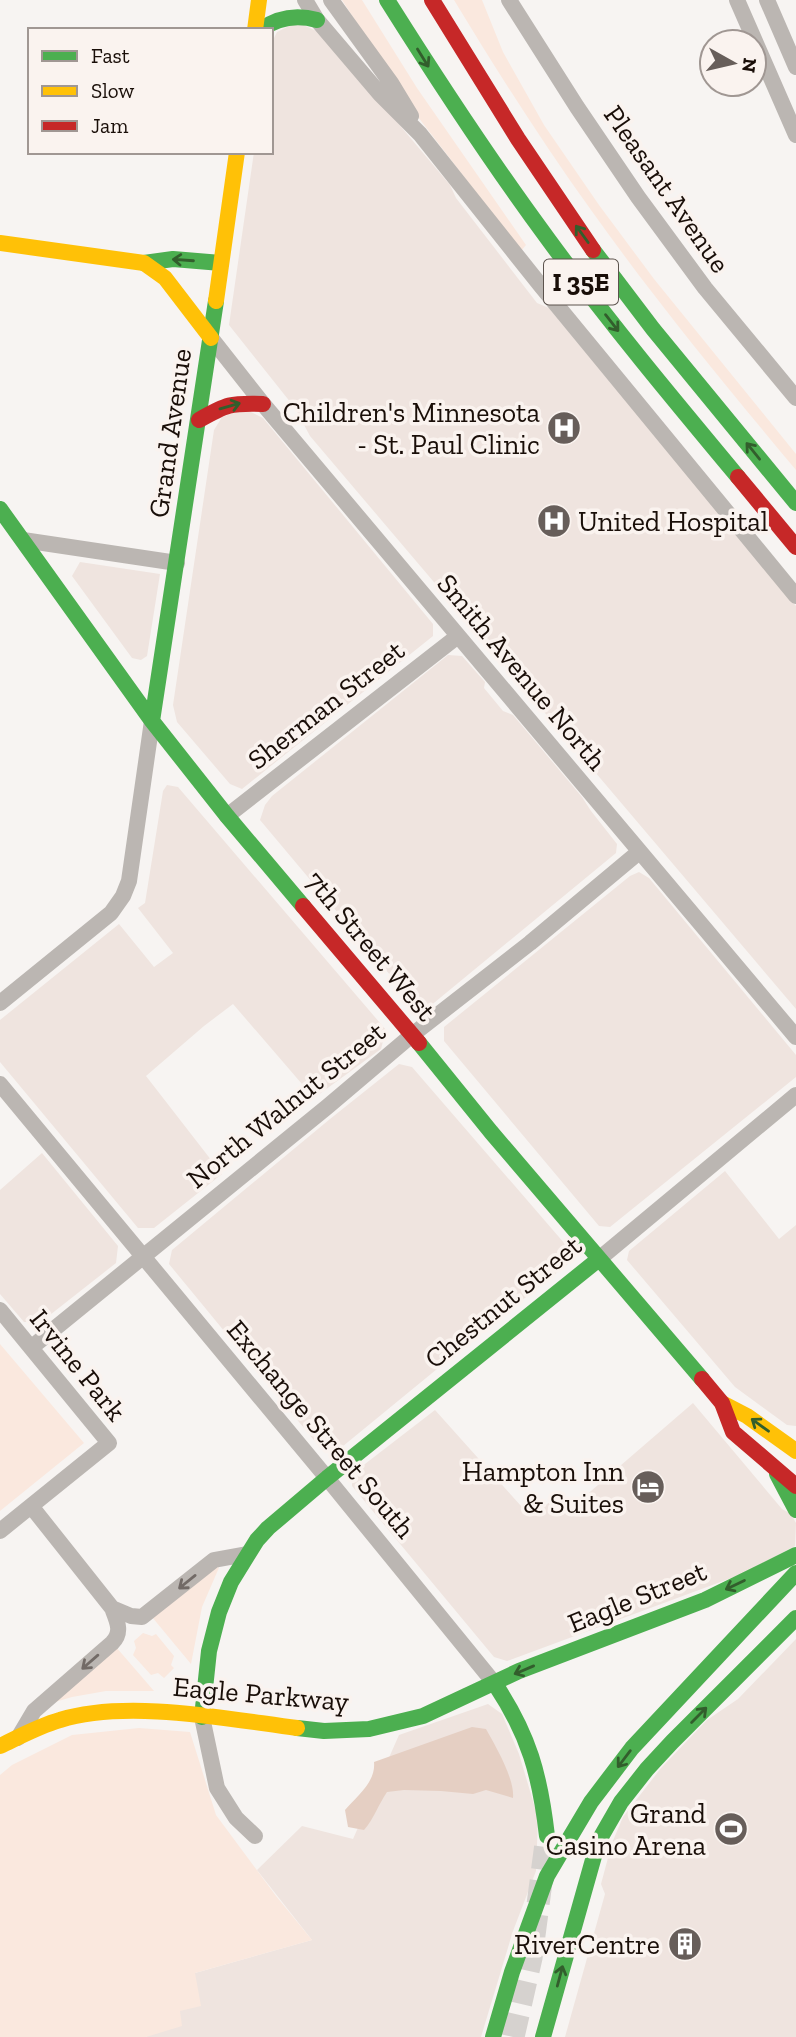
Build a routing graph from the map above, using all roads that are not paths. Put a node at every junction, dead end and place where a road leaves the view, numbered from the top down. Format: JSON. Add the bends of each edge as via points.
{"nodes":[{"id":1,"x":259,"y":0,"type":"edge"},
{"id":2,"x":305,"y":0,"type":"edge"},
{"id":3,"x":331,"y":0,"type":"edge"},
{"id":4,"x":387,"y":0,"type":"edge"},
{"id":5,"x":432,"y":0,"type":"edge"},
{"id":6,"x":509,"y":0,"type":"edge"},
{"id":7,"x":737,"y":0,"type":"edge"},
{"id":8,"x":767,"y":0,"type":"edge"},
{"id":9,"x":317,"y":20,"type":"junction"},
{"id":10,"x":257,"y":28,"type":"edge"},
{"id":11,"x":261,"y":28,"type":"edge"},
{"id":12,"x":796,"y":67,"type":"edge"},
{"id":13,"x":421,"y":134,"type":"junction"},
{"id":14,"x":796,"y":135,"type":"edge"},
{"id":15,"x":237,"y":154,"type":"edge"},
{"id":16,"x":0,"y":243,"type":"edge"},
{"id":17,"x":145,"y":263,"type":"junction"},
{"id":18,"x":221,"y":263,"type":"junction"},
{"id":19,"x":211,"y":338,"type":"junction"},
{"id":20,"x":796,"y":398,"type":"edge"},
{"id":21,"x":263,"y":404,"type":"junction"},
{"id":22,"x":199,"y":420,"type":"junction"},
{"id":23,"x":796,"y":503,"type":"edge"},
{"id":24,"x":0,"y":509,"type":"edge"},
{"id":25,"x":23,"y":540,"type":"junction"},
{"id":26,"x":796,"y":547,"type":"edge"},
{"id":27,"x":177,"y":563,"type":"junction"},
{"id":28,"x":796,"y":596,"type":"edge"},
{"id":29,"x":458,"y":636,"type":"junction"},
{"id":30,"x":152,"y":721,"type":"junction"},
{"id":31,"x":227,"y":816,"type":"junction"},
{"id":32,"x":639,"y":852,"type":"junction"},
{"id":33,"x":0,"y":1003,"type":"edge"},
{"id":34,"x":412,"y":1035,"type":"junction"},
{"id":35,"x":796,"y":1037,"type":"edge"},
{"id":36,"x":0,"y":1084,"type":"edge"},
{"id":37,"x":796,"y":1095,"type":"edge"},
{"id":38,"x":144,"y":1256,"type":"junction"},
{"id":39,"x":599,"y":1259,"type":"junction"},
{"id":40,"x":0,"y":1310,"type":"edge"},
{"id":41,"x":32,"y":1347,"type":"junction"},
{"id":42,"x":722,"y":1403,"type":"junction"},
{"id":43,"x":796,"y":1451,"type":"edge"},
{"id":44,"x":772,"y":1465,"type":"junction"},
{"id":45,"x":327,"y":1478,"type":"junction"},
{"id":46,"x":796,"y":1486,"type":"edge"},
{"id":47,"x":31,"y":1506,"type":"junction"},
{"id":48,"x":796,"y":1510,"type":"edge"},
{"id":49,"x":0,"y":1531,"type":"edge"},
{"id":50,"x":247,"y":1554,"type":"junction"},
{"id":51,"x":796,"y":1555,"type":"edge"},
{"id":52,"x":796,"y":1573,"type":"edge"},
{"id":53,"x":112,"y":1608,"type":"junction"},
{"id":54,"x":796,"y":1618,"type":"edge"},
{"id":55,"x":495,"y":1684,"type":"junction"},
{"id":56,"x":202,"y":1717,"type":"junction"},
{"id":57,"x":18,"y":1738,"type":"junction"},
{"id":58,"x":0,"y":1746,"type":"edge"},
{"id":59,"x":0,"y":1762,"type":"edge"},
{"id":60,"x":255,"y":1836,"type":"dead end"},
{"id":61,"x":547,"y":1836,"type":"tunnel mouth"},
{"id":62,"x":493,"y":2037,"type":"edge"},
{"id":63,"x":543,"y":2037,"type":"edge"}],
"edges":[{"from":1,"to":10,"type":"main road"},
{"from":2,"to":9,"type":"street"},
{"from":3,"to":13,"type":"street","via":[[391,83]]},
{"from":4,"to":26,"type":"main road","number":"I 35E","one_way":true,"via":[[547,238]]},
{"from":23,"to":5,"type":"main road","number":"I 35E","one_way":true,"via":[[572,221]]},
{"from":6,"to":20,"type":"street","name":"Pleasant Avenue","via":[[645,207]]},
{"from":7,"to":14,"type":"street"},
{"from":8,"to":12,"type":"street"},
{"from":9,"to":11,"type":"main road","via":[[282,17]]},
{"from":9,"to":13,"type":"street"},
{"from":13,"to":28,"type":"street"},
{"from":15,"to":18,"type":"main road","name":"Grand Avenue"},
{"from":16,"to":17,"type":"main road"},
{"from":18,"to":17,"type":"main road","one_way":true,"via":[[173,258]]},
{"from":17,"to":19,"type":"main road","via":[[165,278]]},
{"from":18,"to":19,"type":"main road","name":"Grand Avenue"},
{"from":19,"to":21,"type":"street","name":"Smith Avenue North"},
{"from":19,"to":22,"type":"main road","name":"Grand Avenue"},
{"from":22,"to":21,"type":"main road","one_way":true,"via":[[234,403]]},
{"from":21,"to":29,"type":"street","name":"Smith Avenue North"},
{"from":22,"to":27,"type":"main road","name":"Grand Avenue"},
{"from":24,"to":25,"type":"main road","name":"7th Street West"},
{"from":25,"to":27,"type":"street"},
{"from":25,"to":30,"type":"main road","name":"7th Street West"},
{"from":27,"to":30,"type":"main road","name":"Grand Avenue"},
{"from":29,"to":31,"type":"street","name":"Sherman Street"},
{"from":29,"to":32,"type":"street","name":"Smith Avenue North"},
{"from":30,"to":31,"type":"main road","name":"7th Street West"},
{"from":30,"to":33,"type":"street","via":[[124,896],[111,913]]},
{"from":31,"to":34,"type":"main road","name":"7th Street West"},
{"from":32,"to":34,"type":"street","name":"North Walnut Street"},
{"from":32,"to":35,"type":"street","name":"Smith Avenue North"},
{"from":34,"to":38,"type":"street","name":"North Walnut Street"},
{"from":34,"to":39,"type":"main road","name":"7th Street West"},
{"from":36,"to":38,"type":"street","name":"Exchange Street South"},
{"from":37,"to":39,"type":"street","name":"Chestnut Street"},
{"from":38,"to":41,"type":"street","name":"North Walnut Street"},
{"from":38,"to":45,"type":"street","name":"Exchange Street South"},
{"from":39,"to":42,"type":"main road","name":"7th Street West"},
{"from":39,"to":45,"type":"main road","name":"Chestnut Street"},
{"from":40,"to":41,"type":"street","name":"Irvine Park"},
{"from":41,"to":47,"type":"street","name":"Irvine Park","via":[[109,1443]]},
{"from":43,"to":42,"type":"main road","name":"7th Street West","one_way":true},
{"from":42,"to":44,"type":"main road","name":"7th Street West","via":[[733,1432]]},
{"from":44,"to":46,"type":"main road","name":"7th Street West"},
{"from":44,"to":48,"type":"main road"},
{"from":45,"to":50,"type":"main road","name":"Chestnut Street","via":[[268,1528]]},
{"from":45,"to":55,"type":"street","name":"Exchange Street South"},
{"from":47,"to":49,"type":"street","name":"Irvine Park"},
{"from":47,"to":53,"type":"street"},
{"from":50,"to":53,"type":"street","one_way":true,"via":[[214,1560],[142,1617]]},
{"from":50,"to":56,"type":"main road","name":"Chestnut Street","via":[[214,1629]]},
{"from":51,"to":55,"type":"main road","name":"Eagle Street","one_way":true,"via":[[705,1600]]},
{"from":52,"to":62,"type":"main road","one_way":true,"via":[[632,1748],[591,1802],[547,1876]]},
{"from":53,"to":57,"type":"street","one_way":true,"via":[[119,1628],[117,1638],[33,1711]]},
{"from":63,"to":54,"type":"main road","one_way":true,"via":[[598,1842],[621,1802],[672,1742]]},
{"from":55,"to":56,"type":"main road","name":"Eagle Parkway","via":[[424,1716],[369,1728],[324,1731]]},
{"from":55,"to":61,"type":"main road","name":"Exchange Street South","via":[[510,1704],[534,1757]]},
{"from":56,"to":57,"type":"main road","name":"Eagle Parkway","via":[[116,1711],[86,1714]]},
{"from":56,"to":60,"type":"street","name":"Chestnut Street","via":[[218,1788],[236,1818]]},
{"from":57,"to":58,"type":"main road","name":"Eagle Parkway"},
{"from":57,"to":59,"type":"main road","name":"Eagle Parkway"}]}
